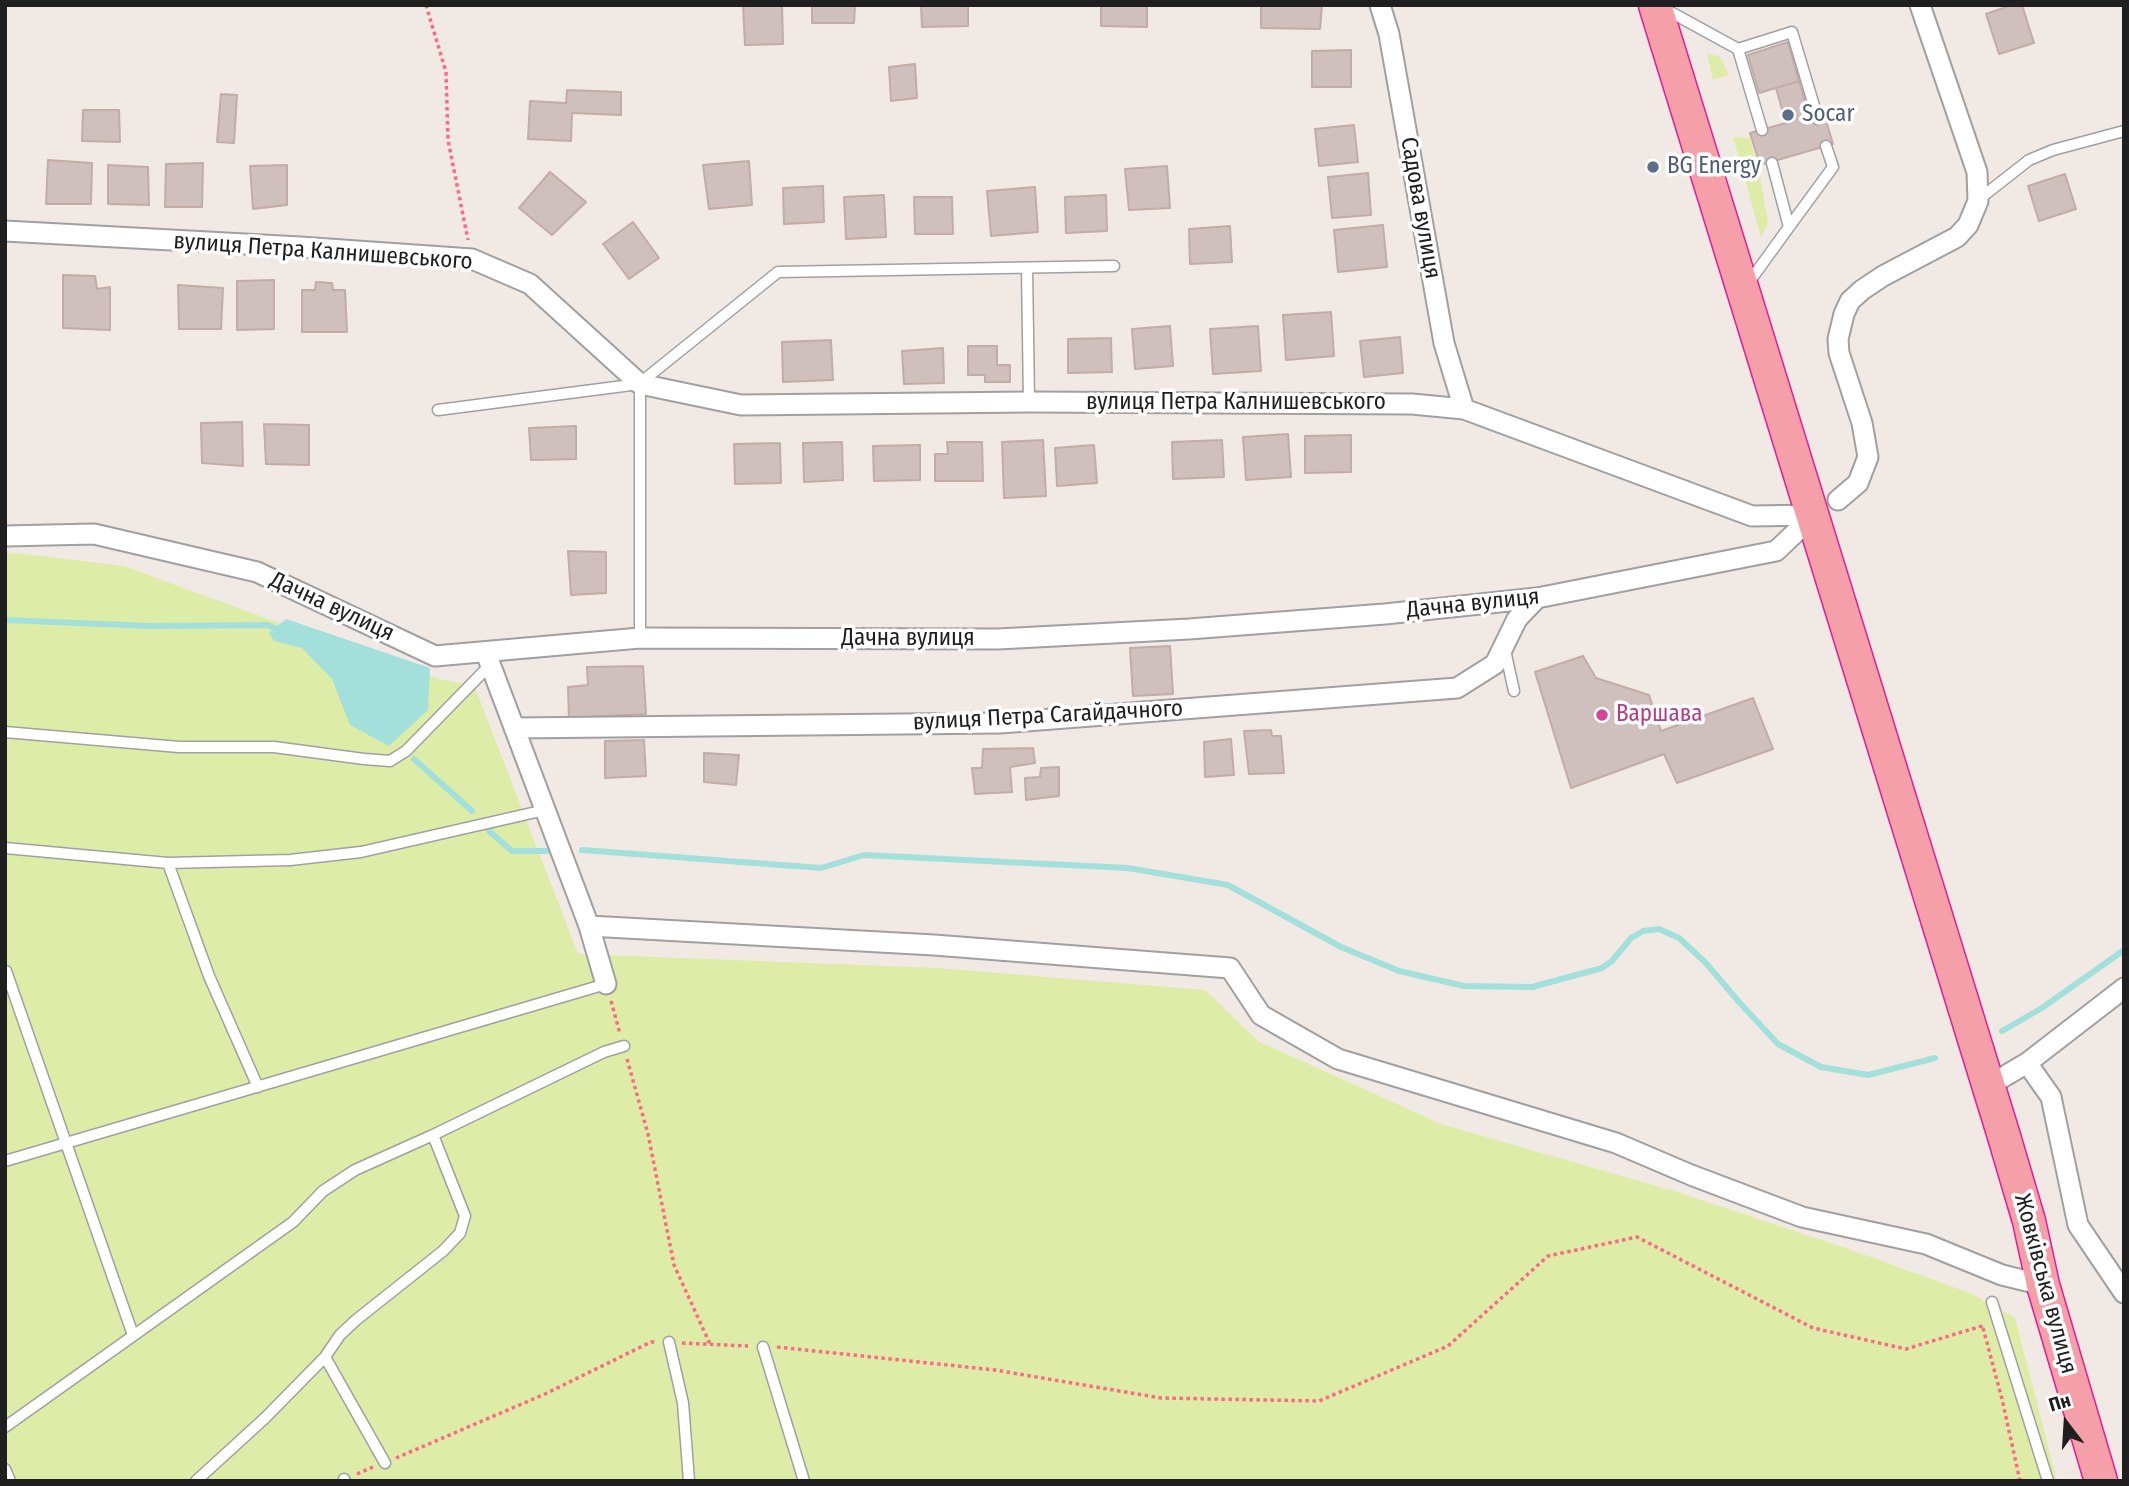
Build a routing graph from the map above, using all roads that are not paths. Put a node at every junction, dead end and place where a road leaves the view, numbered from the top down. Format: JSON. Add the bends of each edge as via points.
{"nodes":[{"id":1,"x":1380,"y":5,"type":"edge"},
{"id":2,"x":1656,"y":5,"type":"edge"},
{"id":3,"x":1920,"y":5,"type":"edge"},
{"id":4,"x":1738,"y":49,"type":"junction"},
{"id":5,"x":1818,"y":120,"type":"dead end"},
{"id":6,"x":1762,"y":130,"type":"dead end"},
{"id":7,"x":2124,"y":131,"type":"edge"},
{"id":8,"x":1826,"y":146,"type":"dead end"},
{"id":9,"x":1772,"y":163,"type":"dead end"},
{"id":10,"x":1978,"y":201,"type":"junction"},
{"id":11,"x":1790,"y":226,"type":"junction"},
{"id":12,"x":5,"y":231,"type":"edge"},
{"id":13,"x":1114,"y":266,"type":"dead end"},
{"id":14,"x":1027,"y":268,"type":"junction"},
{"id":15,"x":1743,"y":291,"type":"junction"},
{"id":16,"x":640,"y":384,"type":"junction"},
{"id":17,"x":1029,"y":402,"type":"junction"},
{"id":18,"x":1464,"y":409,"type":"junction"},
{"id":19,"x":438,"y":410,"type":"dead end"},
{"id":20,"x":1826,"y":507,"type":"junction"},
{"id":21,"x":5,"y":536,"type":"edge"},
{"id":22,"x":1537,"y":598,"type":"junction"},
{"id":23,"x":640,"y":638,"type":"junction"},
{"id":24,"x":1504,"y":646,"type":"junction"},
{"id":25,"x":488,"y":659,"type":"junction"},
{"id":26,"x":1514,"y":691,"type":"dead end"},
{"id":27,"x":514,"y":728,"type":"junction"},
{"id":28,"x":5,"y":732,"type":"edge"},
{"id":29,"x":545,"y":810,"type":"junction"},
{"id":30,"x":5,"y":848,"type":"edge"},
{"id":31,"x":168,"y":863,"type":"junction"},
{"id":32,"x":589,"y":926,"type":"junction"},
{"id":33,"x":6,"y":971,"type":"edge"},
{"id":34,"x":606,"y":984,"type":"joint"},
{"id":35,"x":2124,"y":988,"type":"edge"},
{"id":36,"x":624,"y":1046,"type":"road end"},
{"id":37,"x":2027,"y":1063,"type":"junction"},
{"id":38,"x":1989,"y":1086,"type":"junction"},
{"id":39,"x":258,"y":1087,"type":"junction"},
{"id":40,"x":433,"y":1135,"type":"junction"},
{"id":41,"x":65,"y":1143,"type":"junction"},
{"id":42,"x":5,"y":1161,"type":"edge"},
{"id":43,"x":2043,"y":1285,"type":"junction"},
{"id":44,"x":2124,"y":1293,"type":"edge"},
{"id":45,"x":1992,"y":1302,"type":"road end"},
{"id":46,"x":133,"y":1335,"type":"junction"},
{"id":47,"x":669,"y":1342,"type":"road end"},
{"id":48,"x":763,"y":1347,"type":"road end"},
{"id":49,"x":325,"y":1357,"type":"junction"},
{"id":50,"x":5,"y":1427,"type":"edge"},
{"id":51,"x":385,"y":1463,"type":"road end"},
{"id":52,"x":5,"y":1469,"type":"edge"},
{"id":53,"x":10,"y":1481,"type":"edge"},
{"id":54,"x":196,"y":1481,"type":"edge"},
{"id":55,"x":689,"y":1481,"type":"edge"},
{"id":56,"x":804,"y":1481,"type":"edge"},
{"id":57,"x":2048,"y":1481,"type":"edge"},
{"id":58,"x":2101,"y":1481,"type":"edge"}],
"edges":[{"from":1,"to":18,"type":"street","name":"Садова вулиця","via":[[1444,343]]},
{"from":2,"to":4,"type":"lane"},
{"from":2,"to":15,"type":"highway","name":"Жовківська вулиця"},
{"from":3,"to":10,"type":"street","via":[[1977,172]]},
{"from":4,"to":5,"type":"lane","via":[[1792,32]]},
{"from":4,"to":6,"type":"lane"},
{"from":7,"to":10,"type":"lane","via":[[2029,160]]},
{"from":8,"to":11,"type":"lane","via":[[1833,167]]},
{"from":9,"to":11,"type":"lane"},
{"from":10,"to":20,"type":"street","name":"Дачна вулиця","via":[[1969,225],[1958,237],[1872,283],[1850,301],[1838,339],[1839,353],[1868,457],[1858,483]]},
{"from":11,"to":15,"type":"lane"},
{"from":12,"to":16,"type":"street","name":"вулиця Петра Калнишевського","via":[[472,259],[530,284]]},
{"from":13,"to":14,"type":"lane"},
{"from":14,"to":16,"type":"lane","via":[[778,272]]},
{"from":14,"to":17,"type":"lane"},
{"from":15,"to":20,"type":"highway","name":"Жовківська вулиця"},
{"from":16,"to":17,"type":"street","name":"вулиця Петра Калнишевського","via":[[741,405]]},
{"from":16,"to":19,"type":"lane"},
{"from":16,"to":23,"type":"lane"},
{"from":17,"to":18,"type":"street","name":"вулиця Петра Калнишевського","via":[[1412,404]]},
{"from":18,"to":20,"type":"street","name":"вулиця Петра Калнишевського","via":[[1752,516]]},
{"from":20,"to":22,"type":"street","name":"Дачна вулиця","via":[[1776,551],[1632,585]]},
{"from":20,"to":38,"type":"highway","name":"Жовківська вулиця"},
{"from":21,"to":25,"type":"street","name":"Дачна вулиця","via":[[94,534],[257,572],[435,656]]},
{"from":22,"to":23,"type":"street","name":"Дачна вулиця","via":[[1189,629],[998,639]]},
{"from":22,"to":24,"type":"street","name":"вулиця Петра Сагайдачного","via":[[1517,619]]},
{"from":23,"to":25,"type":"street","name":"Дачна вулиця"},
{"from":24,"to":26,"type":"lane"},
{"from":24,"to":27,"type":"street","name":"вулиця Петра Сагайдачного","via":[[1495,664],[1457,688],[1000,723]]},
{"from":25,"to":27,"type":"street"},
{"from":25,"to":28,"type":"lane","via":[[406,751],[390,761],[274,747],[179,747]]},
{"from":27,"to":29,"type":"street"},
{"from":29,"to":31,"type":"lane","via":[[361,852],[290,860]]},
{"from":29,"to":32,"type":"street"},
{"from":30,"to":31,"type":"lane"},
{"from":31,"to":39,"type":"lane","via":[[209,976]]},
{"from":32,"to":34,"type":"street"},
{"from":32,"to":43,"type":"street","via":[[934,945],[1230,968],[1261,1015],[1338,1059],[1616,1143],[1802,1217],[1926,1244],[2002,1275]]},
{"from":33,"to":41,"type":"lane"},
{"from":34,"to":39,"type":"lane"},
{"from":35,"to":37,"type":"street"},
{"from":36,"to":40,"type":"lane"},
{"from":37,"to":38,"type":"street"},
{"from":37,"to":44,"type":"street","via":[[2051,1097],[2078,1225]]},
{"from":38,"to":43,"type":"highway","name":"Жовківська вулиця"},
{"from":39,"to":41,"type":"lane"},
{"from":40,"to":46,"type":"lane","via":[[369,1163],[327,1188],[293,1222]]},
{"from":40,"to":49,"type":"lane","via":[[463,1211],[460,1233],[356,1320]]},
{"from":41,"to":42,"type":"lane"},
{"from":41,"to":46,"type":"lane"},
{"from":43,"to":58,"type":"highway","name":"Жовківська вулиця"},
{"from":45,"to":57,"type":"lane"},
{"from":46,"to":50,"type":"lane"},
{"from":47,"to":55,"type":"lane","via":[[683,1403]]},
{"from":48,"to":56,"type":"lane"},
{"from":49,"to":51,"type":"lane"},
{"from":49,"to":54,"type":"lane"},
{"from":52,"to":53,"type":"lane"}]}
